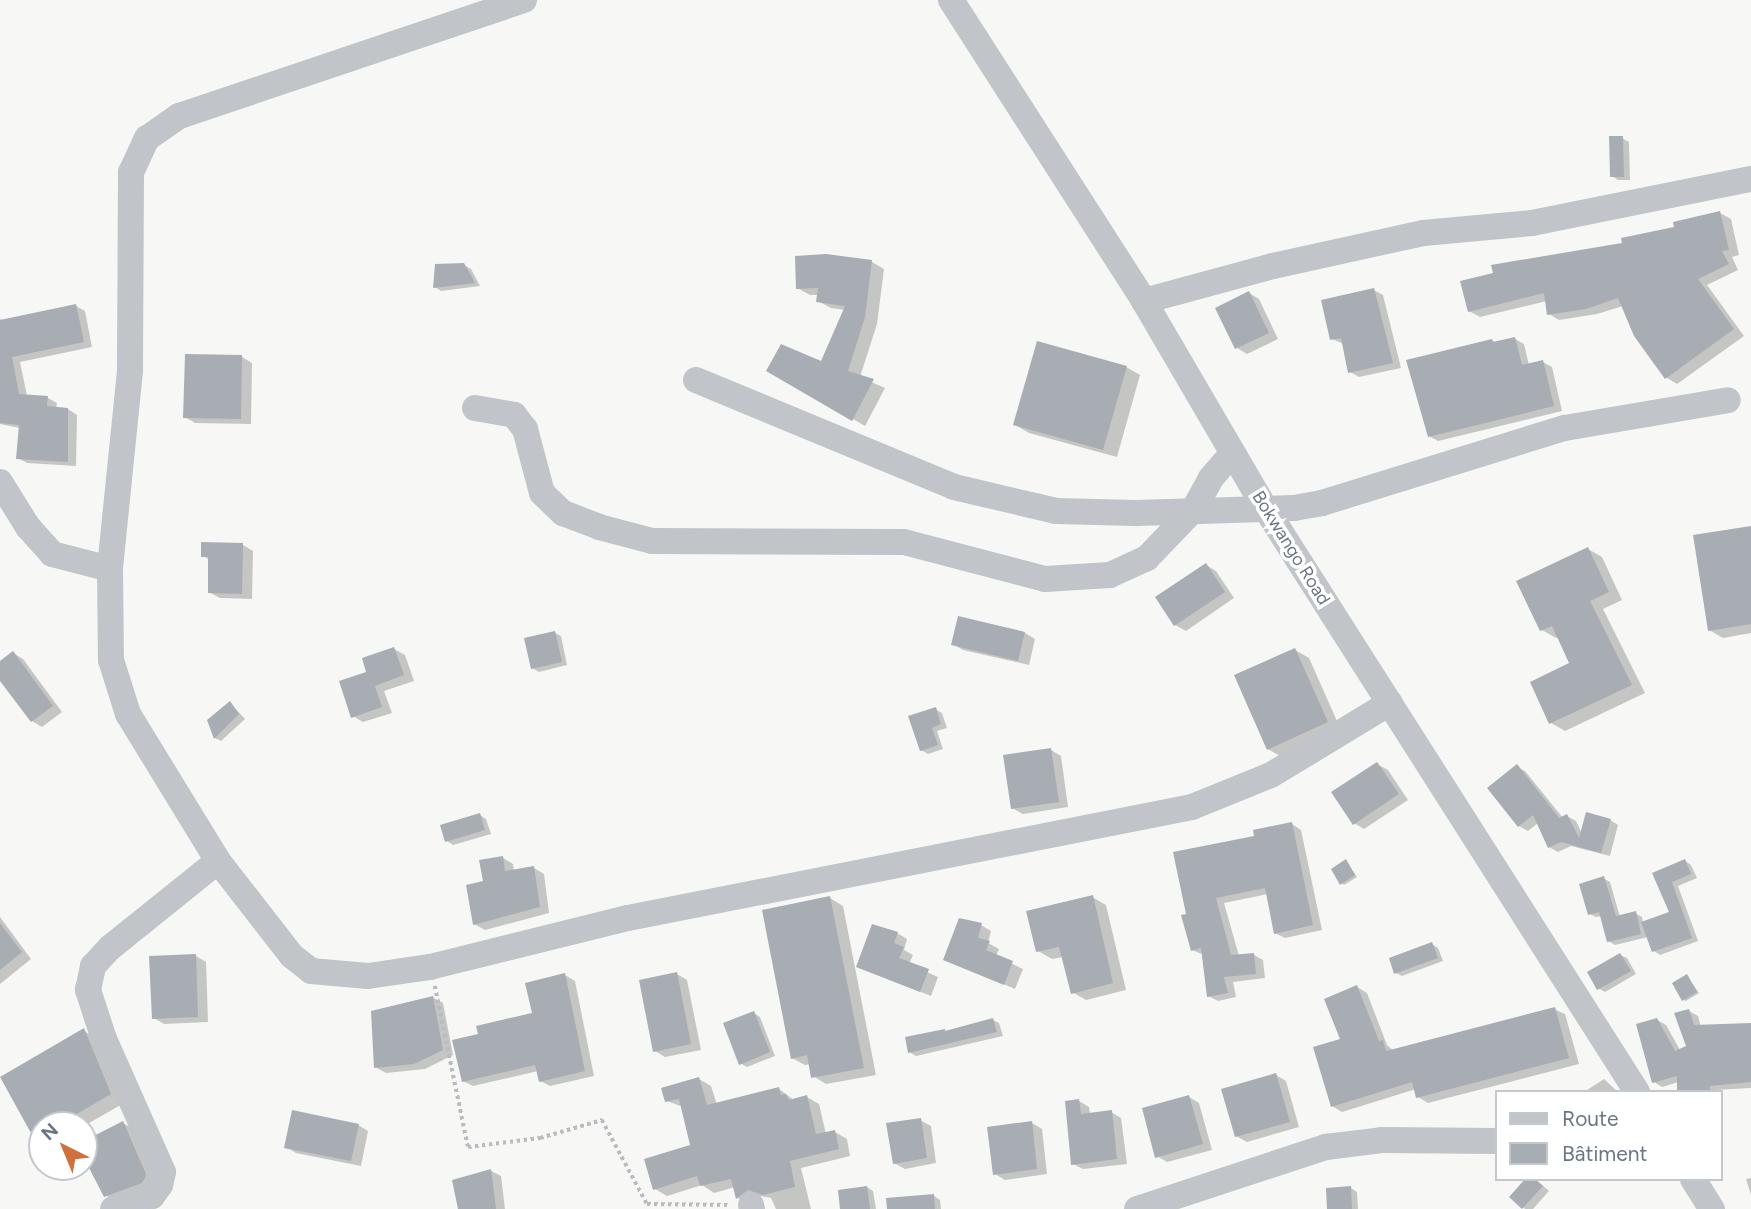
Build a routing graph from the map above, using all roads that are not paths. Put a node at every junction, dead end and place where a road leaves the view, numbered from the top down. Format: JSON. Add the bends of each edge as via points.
{"nodes":[{"id":1,"x":524,"y":0,"type":"edge"},
{"id":2,"x":951,"y":0,"type":"edge"},
{"id":3,"x":1751,"y":180,"type":"edge"},
{"id":4,"x":1144,"y":301,"type":"junction"},
{"id":5,"x":696,"y":380,"type":"dead end"},
{"id":6,"x":1728,"y":400,"type":"dead end"},
{"id":7,"x":475,"y":408,"type":"dead end"},
{"id":8,"x":1233,"y":453,"type":"junction"},
{"id":9,"x":0,"y":482,"type":"edge"},
{"id":10,"x":1264,"y":506,"type":"junction"},
{"id":11,"x":1194,"y":509,"type":"junction"},
{"id":12,"x":110,"y":569,"type":"junction"},
{"id":13,"x":1390,"y":704,"type":"junction"},
{"id":14,"x":218,"y":861,"type":"junction"},
{"id":15,"x":1636,"y":1090,"type":"edge"},
{"id":16,"x":1496,"y":1141,"type":"edge"},
{"id":17,"x":1694,"y":1181,"type":"edge"},
{"id":18,"x":113,"y":1209,"type":"edge"},
{"id":19,"x":1137,"y":1209,"type":"edge"},
{"id":20,"x":1712,"y":1209,"type":"edge"}],
"edges":[{"from":1,"to":12,"type":"street","via":[[179,116],[147,138],[131,172],[130,371]]},
{"from":2,"to":4,"type":"street","name":"Bokwango Road"},
{"from":3,"to":4,"type":"street","via":[[1532,223],[1423,233]]},
{"from":4,"to":8,"type":"street","name":"Bokwango Road"},
{"from":5,"to":11,"type":"street","via":[[954,486],[1056,511]]},
{"from":6,"to":10,"type":"street","via":[[1565,428],[1322,503],[1294,508]]},
{"from":7,"to":11,"type":"street","via":[[514,415],[525,429],[542,493],[563,513],[653,541],[904,542],[1045,579],[1110,575],[1147,558]]},
{"from":8,"to":10,"type":"street","name":"Bokwango Road"},
{"from":8,"to":11,"type":"street","via":[[1211,478]]},
{"from":9,"to":12,"type":"street","via":[[28,527],[52,554]]},
{"from":10,"to":11,"type":"street"},
{"from":10,"to":13,"type":"street","name":"Bokwango Road"},
{"from":12,"to":14,"type":"street","via":[[111,660],[128,714]]},
{"from":13,"to":14,"type":"street","via":[[1271,775],[1192,807],[628,918],[430,967],[368,976],[311,971],[292,956]]},
{"from":13,"to":15,"type":"street","name":"Bokwango Road"},
{"from":14,"to":18,"type":"street","via":[[93,966],[88,990],[104,1039],[163,1172],[152,1196]]},
{"from":16,"to":19,"type":"street","via":[[1382,1140],[1326,1147]]},
{"from":17,"to":20,"type":"street"}]}
